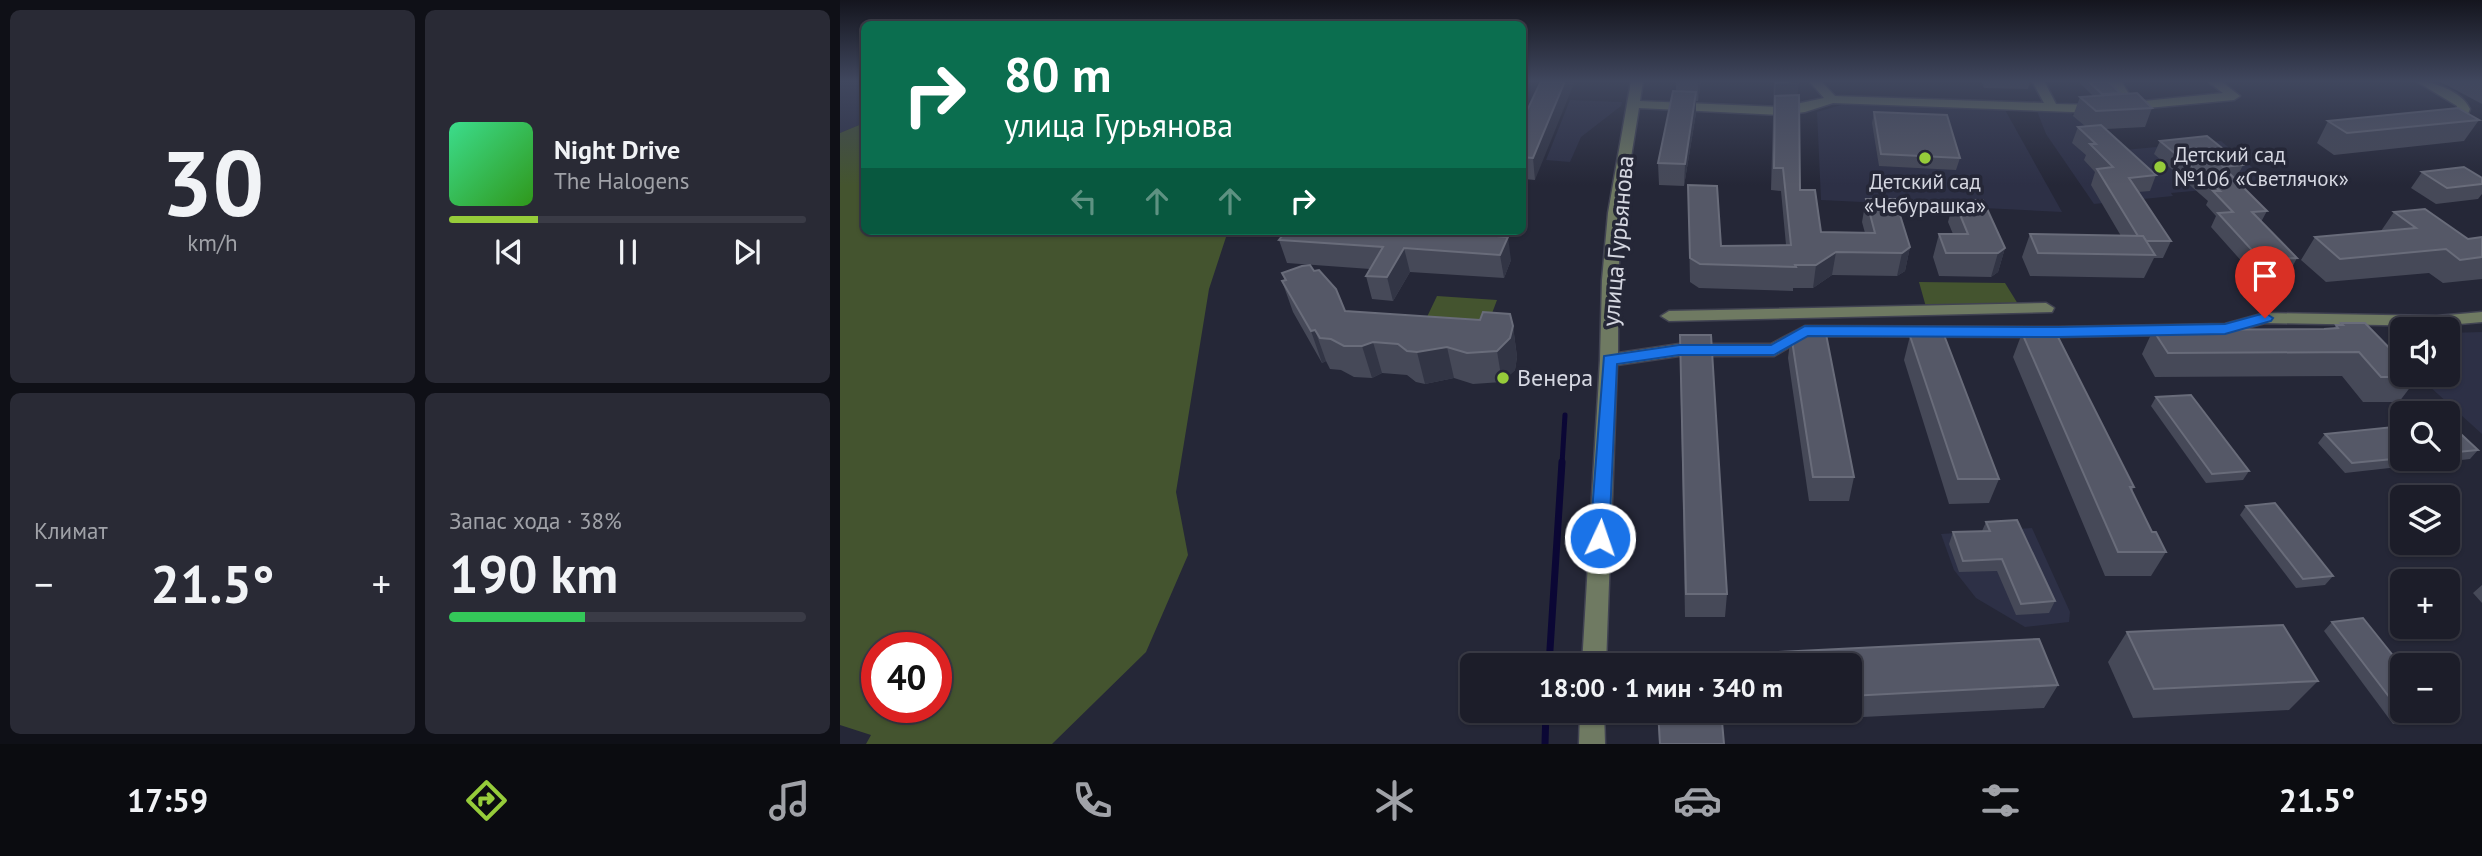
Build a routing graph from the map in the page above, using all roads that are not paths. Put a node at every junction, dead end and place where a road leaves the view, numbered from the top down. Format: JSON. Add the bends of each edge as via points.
{"nodes":[{"id":1,"x":1630,"y":116,"type":"edge"},
{"id":2,"x":2461,"y":116,"type":"edge"},
{"id":3,"x":2451,"y":122,"type":"edge"},
{"id":4,"x":2046,"y":308,"type":"dead end"},
{"id":5,"x":1669,"y":316,"type":"dead end"},
{"id":6,"x":2482,"y":317,"type":"edge"},
{"id":7,"x":1609,"y":360,"type":"junction"},
{"id":8,"x":1595,"y":653,"type":"edge"},
{"id":9,"x":1592,"y":723,"type":"edge"},
{"id":10,"x":1592,"y":744,"type":"edge"}],
"edges":[{"from":1,"to":7,"type":"street","name":"улица Гурьянова","via":[[1615,213]]},
{"from":2,"to":3,"type":"street"},
{"from":4,"to":5,"type":"street"},
{"from":6,"to":7,"type":"street","name":"улица Гурьянова","via":[[2437,321],[2265,318],[2225,329],[1805,331],[1774,350],[1679,350]]},
{"from":7,"to":8,"type":"street","name":"улица Гурьянова"},
{"from":9,"to":10,"type":"street"}]}
